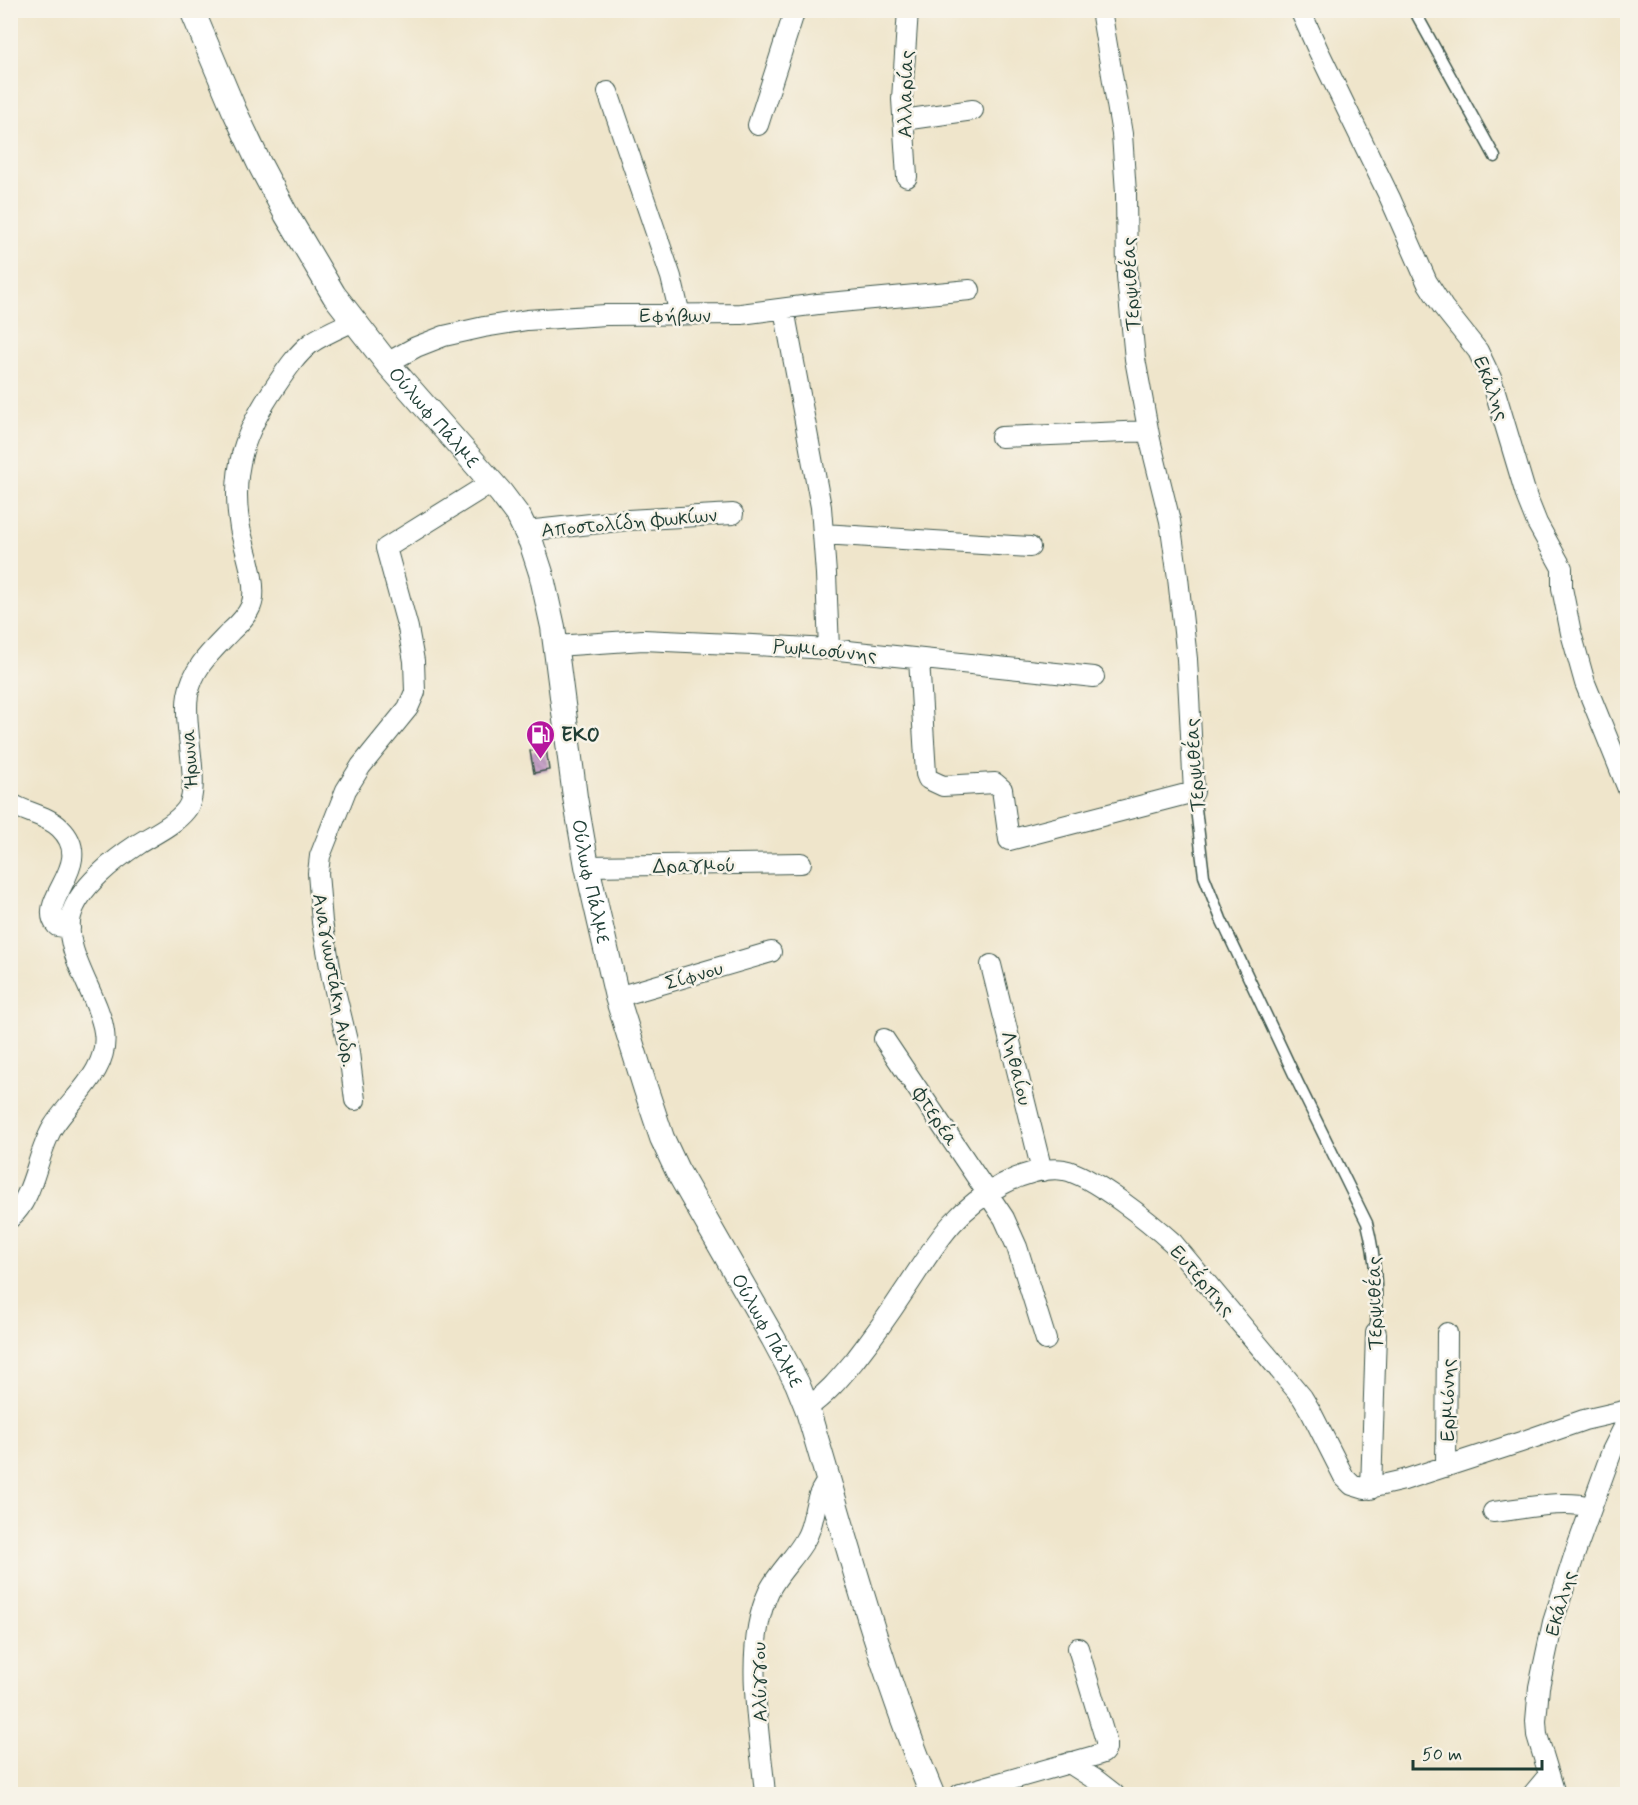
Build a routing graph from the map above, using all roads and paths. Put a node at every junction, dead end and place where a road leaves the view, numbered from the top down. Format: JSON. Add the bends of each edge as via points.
{"nodes":[{"id":1,"x":192,"y":10,"type":"edge"},
{"id":2,"x":795,"y":10,"type":"edge"},
{"id":3,"x":908,"y":10,"type":"edge"},
{"id":4,"x":1101,"y":10,"type":"edge"},
{"id":5,"x":1300,"y":10,"type":"edge"},
{"id":6,"x":1414,"y":10,"type":"edge"},
{"id":7,"x":608,"y":93,"type":"dead end"},
{"id":8,"x":973,"y":110,"type":"dead end"},
{"id":9,"x":903,"y":120,"type":"junction"},
{"id":10,"x":758,"y":125,"type":"dead end"},
{"id":11,"x":1495,"y":157,"type":"dead end"},
{"id":12,"x":907,"y":177,"type":"dead end"},
{"id":13,"x":970,"y":290,"type":"dead end"},
{"id":14,"x":784,"y":309,"type":"junction"},
{"id":15,"x":680,"y":315,"type":"junction"},
{"id":16,"x":354,"y":321,"type":"junction"},
{"id":17,"x":387,"y":363,"type":"junction"},
{"id":18,"x":1148,"y":431,"type":"junction"},
{"id":19,"x":1001,"y":437,"type":"dead end"},
{"id":20,"x":492,"y":482,"type":"junction"},
{"id":21,"x":733,"y":514,"type":"dead end"},
{"id":22,"x":526,"y":531,"type":"junction"},
{"id":23,"x":823,"y":534,"type":"junction"},
{"id":24,"x":1030,"y":547,"type":"dead end"},
{"id":25,"x":556,"y":646,"type":"junction"},
{"id":26,"x":829,"y":649,"type":"junction"},
{"id":27,"x":918,"y":659,"type":"junction"},
{"id":28,"x":1094,"y":676,"type":"dead end"},
{"id":29,"x":1628,"y":789,"type":"edge"},
{"id":30,"x":1194,"y":792,"type":"junction"},
{"id":31,"x":10,"y":803,"type":"edge"},
{"id":32,"x":801,"y":863,"type":"dead end"},
{"id":33,"x":587,"y":866,"type":"junction"},
{"id":34,"x":70,"y":928,"type":"junction"},
{"id":35,"x":771,"y":952,"type":"dead end"},
{"id":36,"x":991,"y":965,"type":"dead end"},
{"id":37,"x":617,"y":997,"type":"junction"},
{"id":38,"x":884,"y":1039,"type":"dead end"},
{"id":39,"x":355,"y":1101,"type":"dead end"},
{"id":40,"x":1042,"y":1171,"type":"junction"},
{"id":41,"x":988,"y":1192,"type":"junction"},
{"id":42,"x":10,"y":1218,"type":"edge"},
{"id":43,"x":1376,"y":1333,"type":"joint"},
{"id":44,"x":1447,"y":1333,"type":"dead end"},
{"id":45,"x":1046,"y":1340,"type":"dead end"},
{"id":46,"x":807,"y":1408,"type":"junction"},
{"id":47,"x":1628,"y":1410,"type":"edge"},
{"id":48,"x":1628,"y":1419,"type":"edge"},
{"id":49,"x":1446,"y":1467,"type":"junction"},
{"id":50,"x":829,"y":1480,"type":"junction"},
{"id":51,"x":1371,"y":1489,"type":"junction"},
{"id":52,"x":1592,"y":1508,"type":"junction"},
{"id":53,"x":1493,"y":1512,"type":"dead end"},
{"id":54,"x":1078,"y":1648,"type":"dead end"},
{"id":55,"x":1071,"y":1762,"type":"junction"},
{"id":56,"x":1548,"y":1776,"type":"junction"},
{"id":57,"x":765,"y":1794,"type":"edge"},
{"id":58,"x":932,"y":1794,"type":"edge"},
{"id":59,"x":960,"y":1794,"type":"edge"},
{"id":60,"x":1114,"y":1794,"type":"edge"},
{"id":61,"x":1533,"y":1794,"type":"edge"},
{"id":62,"x":1555,"y":1794,"type":"edge"}],
"edges":[{"from":1,"to":16,"type":"street","name":"Ούλωφ Πάλμε","via":[[267,179],[325,280]]},
{"from":2,"to":10,"type":"street"},
{"from":3,"to":9,"type":"street","name":"Αλλαρίας"},
{"from":4,"to":18,"type":"street","name":"Τερψιθέας","via":[[1122,134],[1129,302]]},
{"from":5,"to":29,"type":"street","name":"Εκάλης","via":[[1428,282],[1478,351],[1491,378],[1529,504],[1562,568],[1571,633],[1585,683]]},
{"from":6,"to":11,"type":"lane"},
{"from":7,"to":15,"type":"street","via":[[671,277]]},
{"from":8,"to":9,"type":"street"},
{"from":9,"to":12,"type":"street","name":"Αλλαρίας"},
{"from":13,"to":14,"type":"street","name":"Εφήβων"},
{"from":14,"to":15,"type":"street","name":"Εφήβων"},
{"from":14,"to":23,"type":"street"},
{"from":15,"to":17,"type":"street","name":"Εφήβων","via":[[527,320],[444,336]]},
{"from":16,"to":17,"type":"street","name":"Ούλωφ Πάλμε"},
{"from":16,"to":34,"type":"street","name":"Ήρωνα","via":[[322,336],[296,358],[262,407],[244,444],[239,463],[238,506],[252,600],[240,622],[200,664],[189,688],[186,714],[190,802],[174,821],[101,873],[78,901],[71,914]]},
{"from":17,"to":20,"type":"street","name":"Ούλωφ Πάλμε"},
{"from":18,"to":19,"type":"street"},
{"from":18,"to":30,"type":"street","name":"Τερψιθέας","via":[[1174,542],[1188,659]]},
{"from":20,"to":22,"type":"street","name":"Ούλωφ Πάλμε"},
{"from":20,"to":39,"type":"street","name":"Αναγνωστάκη Ανδρ.","via":[[386,548],[408,628],[415,692],[408,708],[346,790],[330,826],[318,873],[322,922],[348,1045]]},
{"from":21,"to":22,"type":"street","name":"Αποστολίδη Φωκίων"},
{"from":22,"to":25,"type":"street","name":"Ούλωφ Πάλμε","via":[[541,573]]},
{"from":23,"to":24,"type":"street"},
{"from":23,"to":26,"type":"street"},
{"from":25,"to":26,"type":"street","name":"Ρωμιοσύνης","via":[[643,640]]},
{"from":25,"to":33,"type":"street","name":"Ούλωφ Πάλμε"},
{"from":26,"to":27,"type":"street","name":"Ρωμιοσύνης"},
{"from":27,"to":28,"type":"street","name":"Ρωμιοσύνης"},
{"from":27,"to":30,"type":"street","via":[[928,779],[943,786],[995,783],[1002,789],[1009,840]]},
{"from":30,"to":43,"type":"lane","name":"Τερψιθέας","via":[[1204,876],[1218,911],[1367,1223],[1376,1267]]},
{"from":31,"to":34,"type":"street","via":[[53,822],[68,840],[70,869],[51,912],[57,926]]},
{"from":32,"to":33,"type":"street","name":"Δραγμού"},
{"from":33,"to":37,"type":"street","name":"Ούλωφ Πάλμε"},
{"from":34,"to":42,"type":"street","name":"Ήρωνα","via":[[77,960],[103,1025],[104,1052],[53,1127],[19,1210]]},
{"from":35,"to":37,"type":"street","name":"Σίφνου"},
{"from":36,"to":40,"type":"street","name":"Ληθαίου"},
{"from":37,"to":46,"type":"street","name":"Ούλωφ Πάλμε","via":[[662,1138],[773,1338]]},
{"from":38,"to":41,"type":"street","name":"Φτερέα"},
{"from":40,"to":41,"type":"street","name":"Ευτέρπης","via":[[1018,1177]]},
{"from":40,"to":51,"type":"street","name":"Ευτέρπης","via":[[1066,1171],[1085,1179],[1168,1239],[1302,1397],[1344,1477],[1355,1486]]},
{"from":41,"to":45,"type":"street","name":"Φτερέα","via":[[1011,1232]]},
{"from":41,"to":46,"type":"street","name":"Ευτέρπης","via":[[941,1234],[860,1353],[829,1392]]},
{"from":43,"to":51,"type":"street","name":"Τερψιθέας"},
{"from":44,"to":49,"type":"street","name":"Ερμιόνης"},
{"from":46,"to":50,"type":"street","name":"Ούλωφ Πάλμε"},
{"from":47,"to":49,"type":"street","via":[[1592,1418]]},
{"from":48,"to":52,"type":"street","name":"Εκάλης"},
{"from":49,"to":51,"type":"street"},
{"from":50,"to":57,"type":"street","name":"Αλύγγου","via":[[819,1492],[807,1537],[769,1591],[758,1626],[755,1682]]},
{"from":50,"to":58,"type":"street","name":"Ούλωφ Πάλμε","via":[[892,1687]]},
{"from":52,"to":53,"type":"street","via":[[1575,1504]]},
{"from":52,"to":56,"type":"street","name":"Εκάλης","via":[[1553,1622],[1536,1705],[1539,1746]]},
{"from":54,"to":55,"type":"street","via":[[1107,1747],[1103,1753]]},
{"from":55,"to":59,"type":"street"},
{"from":55,"to":60,"type":"street"},
{"from":56,"to":61,"type":"street"},
{"from":56,"to":62,"type":"street","name":"Εκάλης"}]}
